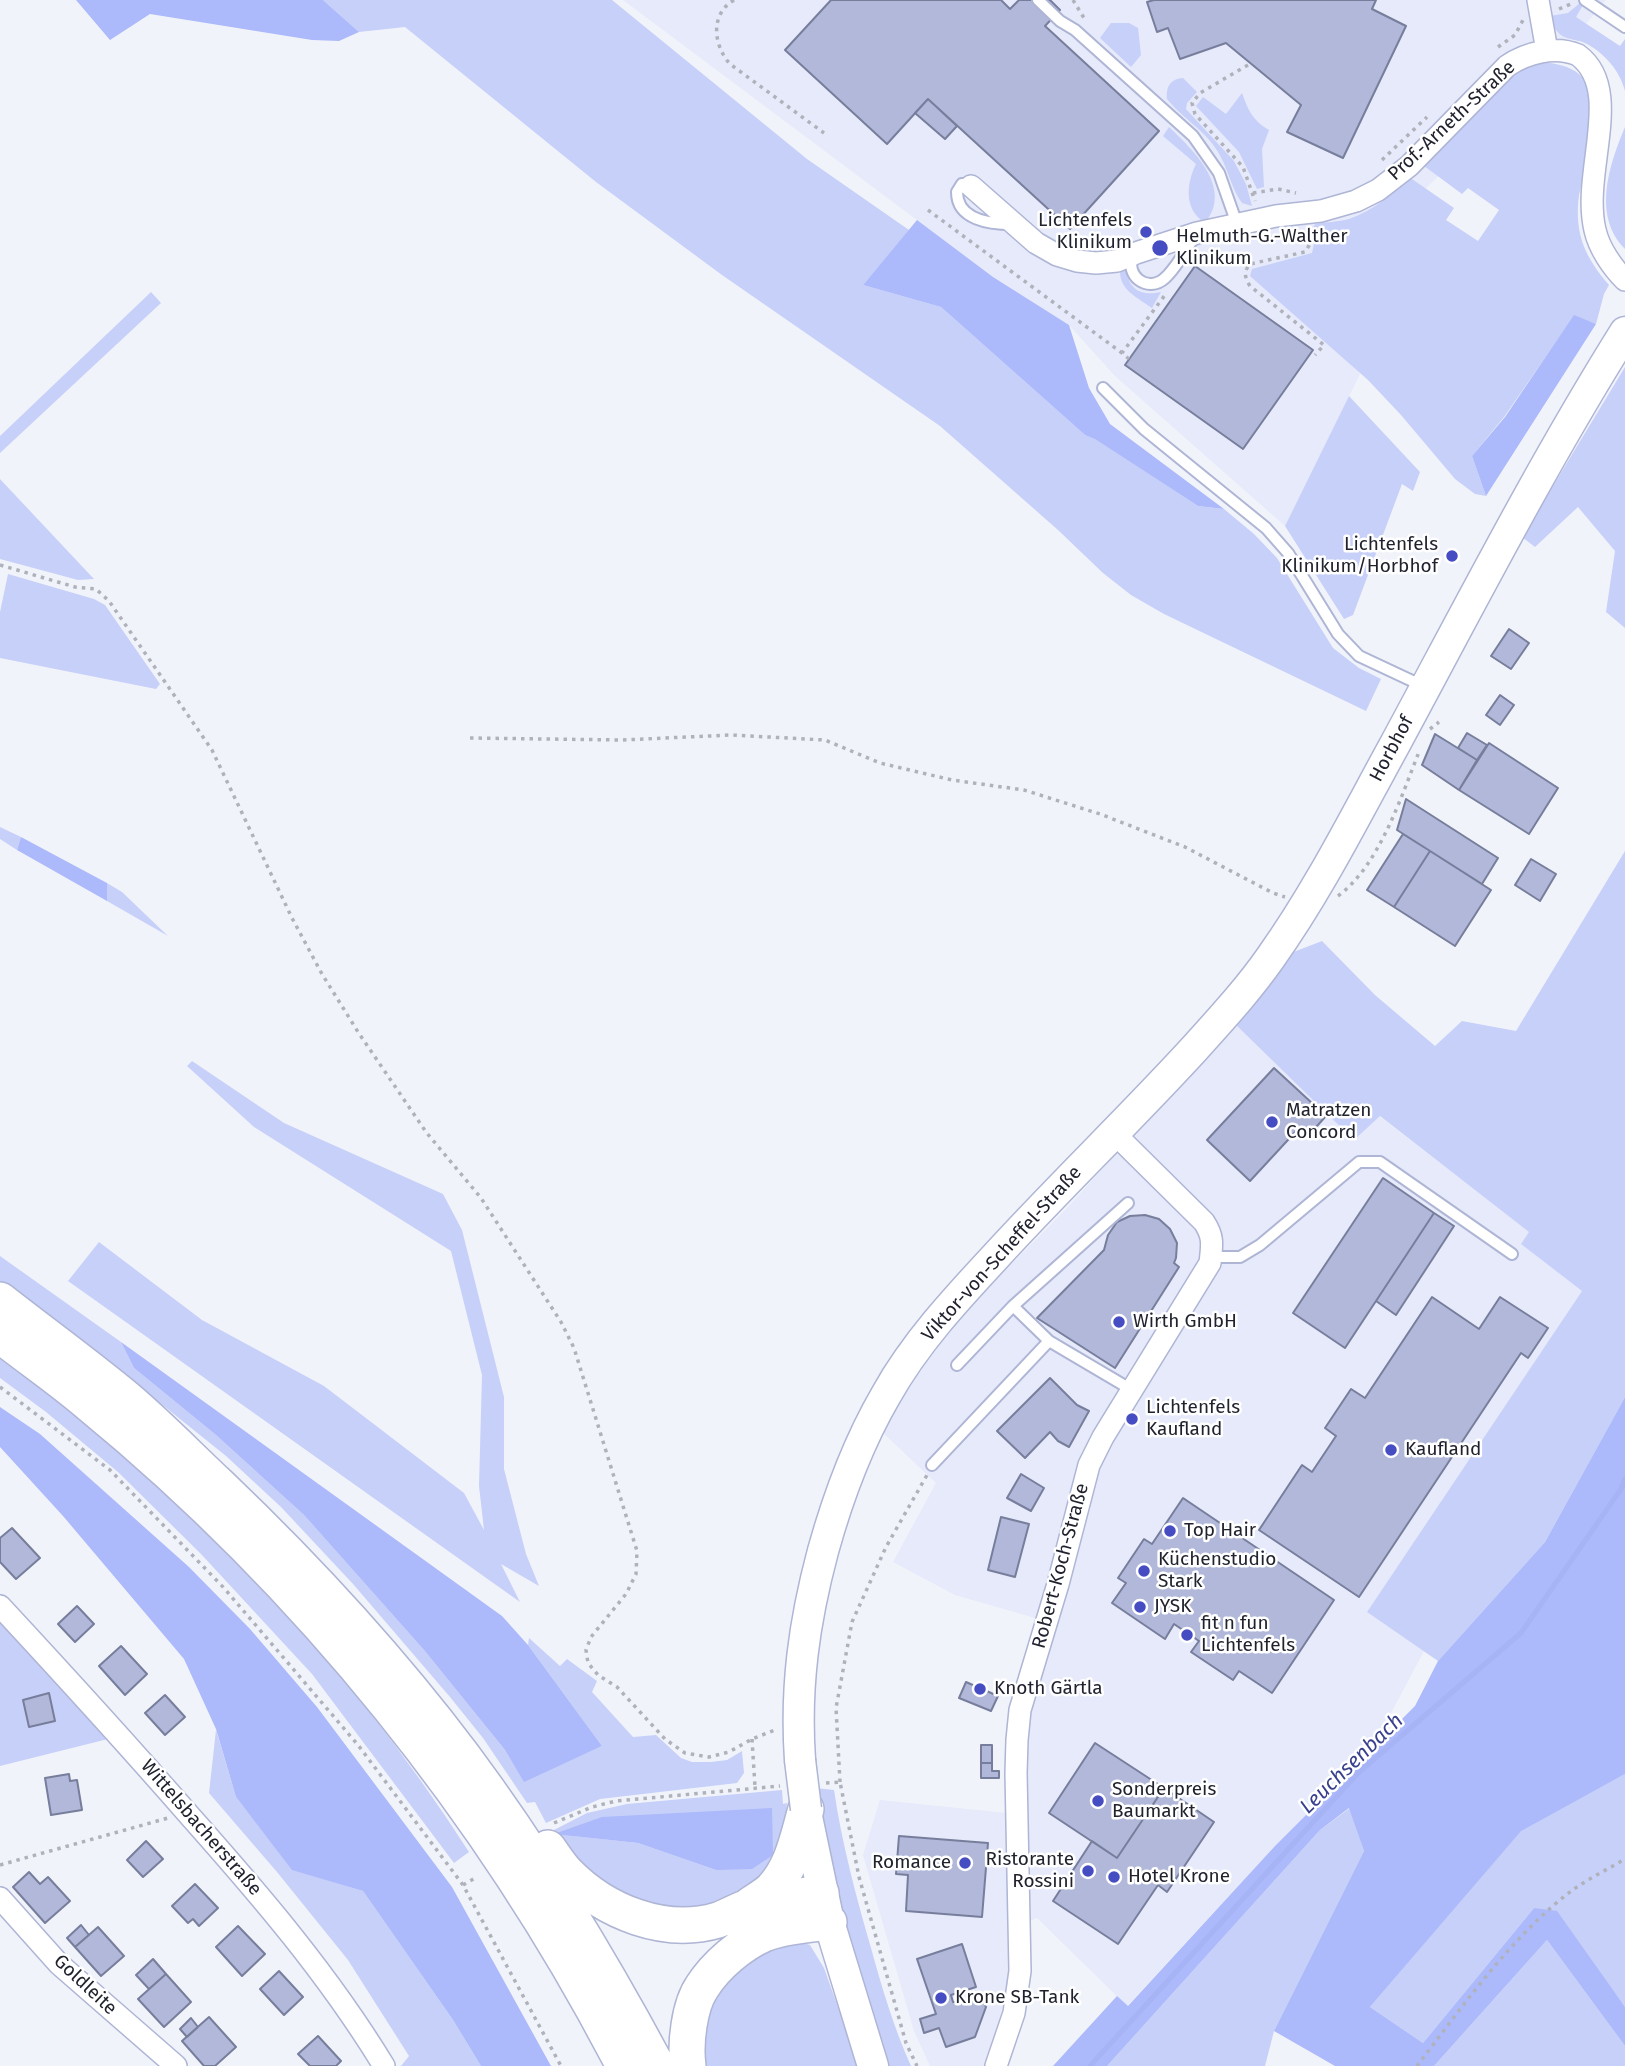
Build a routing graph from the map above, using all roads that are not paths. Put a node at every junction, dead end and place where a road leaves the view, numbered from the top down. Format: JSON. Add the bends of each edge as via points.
{"nodes":[{"id":1,"x":1038,"y":0,"type":"edge"},
{"id":2,"x":1585,"y":0,"type":"edge"},
{"id":3,"x":1538,"y":9,"type":"edge"},
{"id":4,"x":1625,"y":27,"type":"edge"},
{"id":5,"x":1547,"y":51,"type":"junction"},
{"id":6,"x":971,"y":186,"type":"dead end"},
{"id":7,"x":1237,"y":224,"type":"junction"},
{"id":8,"x":1197,"y":233,"type":"junction"},
{"id":9,"x":1136,"y":253,"type":"junction"},
{"id":10,"x":1625,"y":280,"type":"edge"},
{"id":11,"x":1625,"y":332,"type":"edge"},
{"id":12,"x":1103,"y":388,"type":"dead end"},
{"id":13,"x":1426,"y":687,"type":"junction"},
{"id":14,"x":1115,"y":1133,"type":"junction"},
{"id":15,"x":1128,"y":1203,"type":"dead end"},
{"id":16,"x":1512,"y":1254,"type":"dead end"},
{"id":17,"x":1211,"y":1256,"type":"junction"},
{"id":18,"x":0,"y":1300,"type":"edge"},
{"id":19,"x":1013,"y":1306,"type":"junction"},
{"id":20,"x":0,"y":1335,"type":"edge"},
{"id":21,"x":1049,"y":1341,"type":"junction"},
{"id":22,"x":957,"y":1365,"type":"dead end"},
{"id":23,"x":1132,"y":1390,"type":"junction"},
{"id":24,"x":932,"y":1465,"type":"road end"},
{"id":25,"x":0,"y":1606,"type":"edge"},
{"id":26,"x":463,"y":1756,"type":"junction"},
{"id":27,"x":803,"y":1792,"type":"junction"},
{"id":28,"x":0,"y":1898,"type":"edge"},
{"id":29,"x":825,"y":1908,"type":"junction"},
{"id":30,"x":744,"y":1909,"type":"junction"},
{"id":31,"x":176,"y":2066,"type":"edge"},
{"id":32,"x":384,"y":2066,"type":"edge"},
{"id":33,"x":624,"y":2066,"type":"edge"},
{"id":34,"x":657,"y":2066,"type":"edge"},
{"id":35,"x":688,"y":2066,"type":"edge"},
{"id":36,"x":873,"y":2066,"type":"edge"},
{"id":37,"x":996,"y":2066,"type":"edge"}],
"edges":[{"from":1,"to":7,"type":"lane","via":[[1193,136],[1219,173]]},
{"from":2,"to":4,"type":"lane"},
{"from":3,"to":5,"type":"street"},
{"from":5,"to":7,"type":"street","name":"Prof.-Arneth-Straße","via":[[1520,57],[1507,66],[1409,166],[1378,190],[1321,211]]},
{"from":5,"to":10,"type":"street","name":"Prof.-Arneth-Straße","via":[[1584,58],[1610,86],[1614,107],[1593,203],[1595,230],[1607,257]]},
{"from":6,"to":9,"type":"street","name":"Prof.-Arneth-Straße","via":[[1056,255],[1096,263]]},
{"from":7,"to":8,"type":"street","name":"Prof.-Arneth-Straße"},
{"from":8,"to":9,"type":"street","name":"Prof.-Arneth-Straße"},
{"from":8,"to":9,"type":"lane","via":[[1164,280],[1156,284],[1138,280],[1132,271]]},
{"from":11,"to":13,"type":"main road","name":"Horbhof","via":[[1538,479]]},
{"from":12,"to":13,"type":"lane","via":[[1144,429],[1266,528],[1288,553],[1338,635],[1359,656]]},
{"from":13,"to":14,"type":"main road","name":"Horbhof","via":[[1306,904],[1271,957],[1220,1020]]},
{"from":14,"to":17,"type":"street","via":[[1204,1222],[1212,1234]]},
{"from":14,"to":27,"type":"main road","name":"Viktor-von-Scheffel-Straße","bridge":true,"via":[[963,1291],[921,1342],[876,1413],[834,1509],[806,1629],[798,1727]]},
{"from":15,"to":19,"type":"lane"},
{"from":16,"to":17,"type":"lane","via":[[1380,1162],[1359,1162],[1260,1245],[1240,1257]]},
{"from":17,"to":23,"type":"street","name":"Robert-Koch-Straße"},
{"from":18,"to":26,"type":"highway","via":[[126,1398],[267,1531],[351,1620]]},
{"from":19,"to":21,"type":"lane"},
{"from":19,"to":22,"type":"lane"},
{"from":20,"to":33,"type":"highway","via":[[159,1465],[332,1639],[404,1724],[498,1855],[564,1958]]},
{"from":21,"to":23,"type":"lane"},
{"from":21,"to":24,"type":"lane"},
{"from":23,"to":37,"type":"street","name":"Robert-Koch-Straße","via":[[1089,1465],[1020,1710],[1016,1773],[1020,1971],[1014,2013]]},
{"from":25,"to":32,"type":"street","name":"Wittelsbacherstraße","via":[[261,1895],[327,1979]]},
{"from":26,"to":30,"type":"highway","via":[[567,1873],[603,1902],[661,1923],[718,1920]]},
{"from":26,"to":34,"type":"highway","via":[[547,1877]]},
{"from":27,"to":29,"type":"main road","name":"Viktor-von-Scheffel-Straße"},
{"from":27,"to":30,"type":"highway","via":[[795,1847],[784,1874],[771,1891]]},
{"from":28,"to":31,"type":"street","name":"Goldleite","via":[[59,1964]]},
{"from":29,"to":30,"type":"highway","via":[[786,1898]]},
{"from":29,"to":35,"type":"highway","via":[[735,1951],[701,1988],[690,2022]]},
{"from":29,"to":36,"type":"main road","name":"Viktor-von-Scheffel-Straße"}]}
